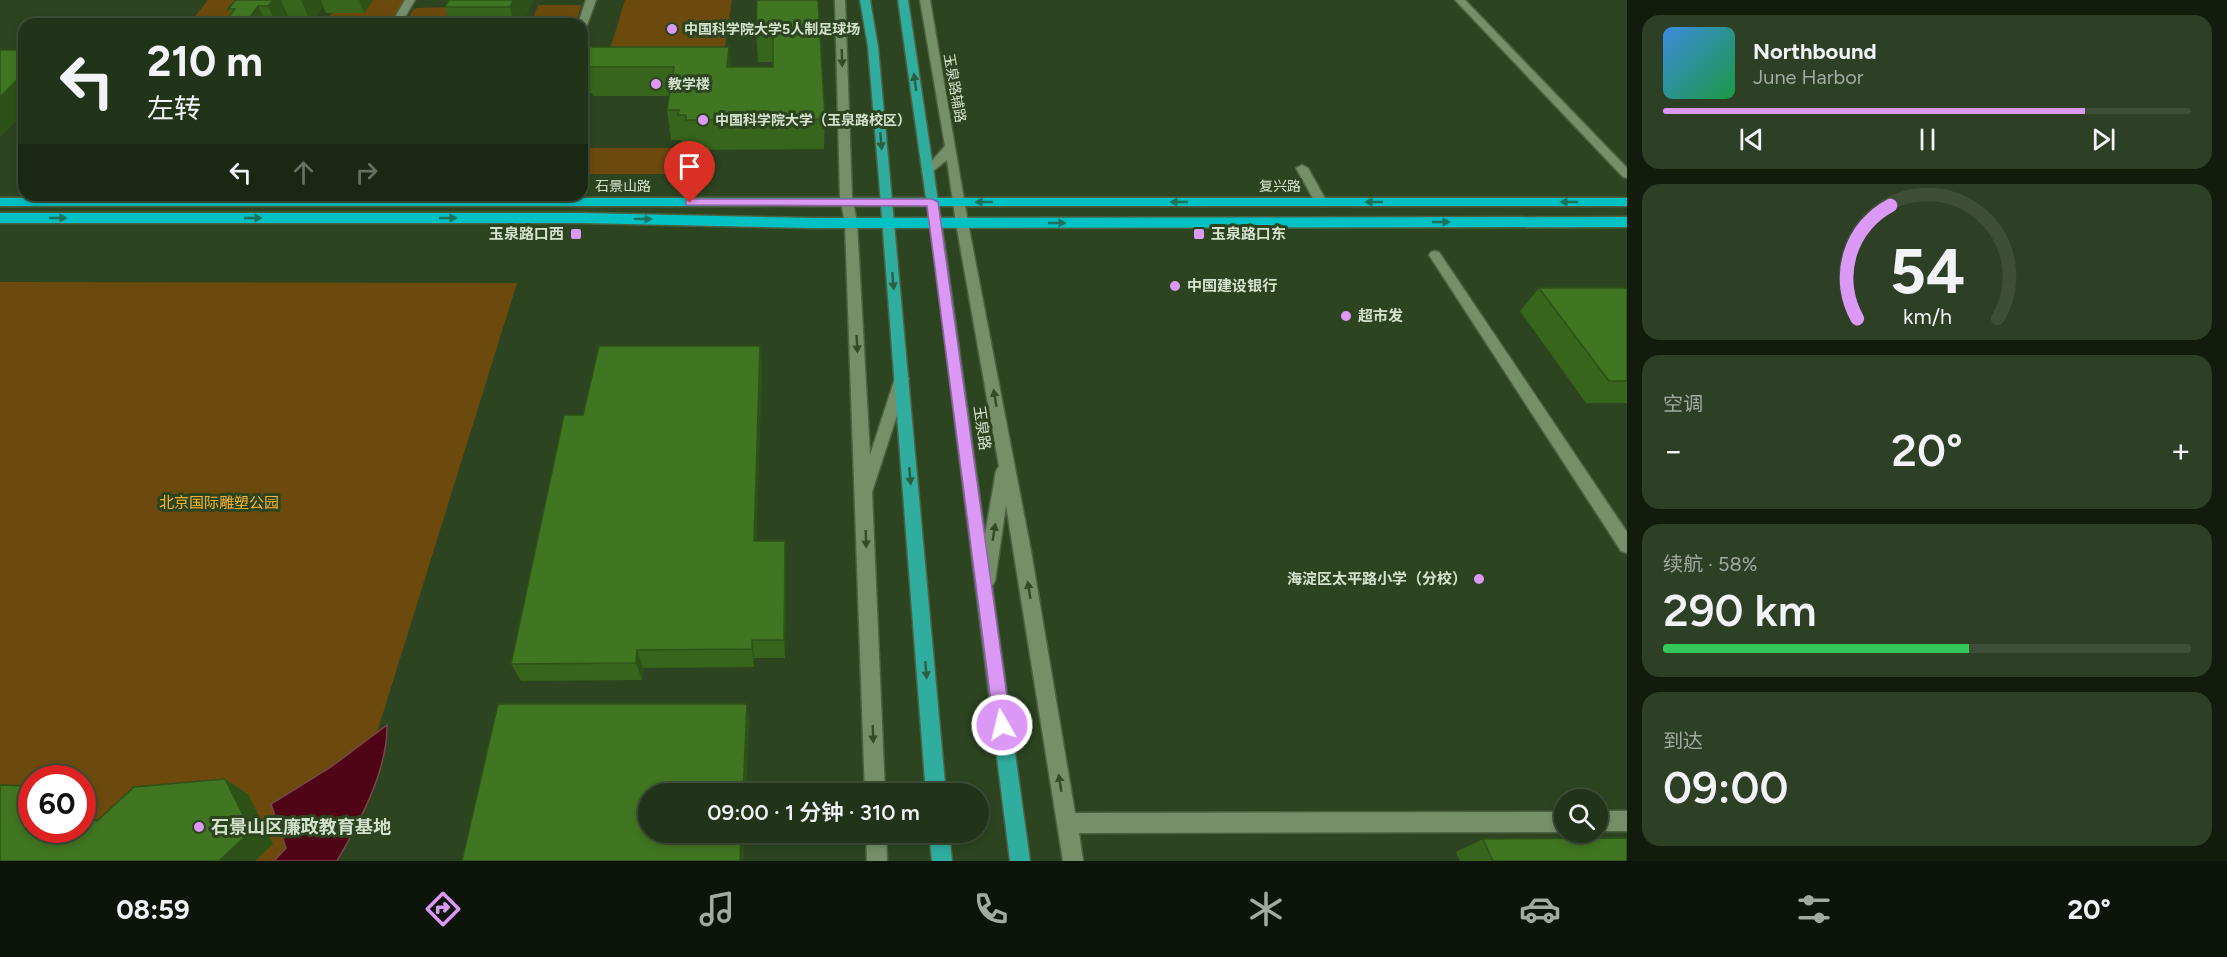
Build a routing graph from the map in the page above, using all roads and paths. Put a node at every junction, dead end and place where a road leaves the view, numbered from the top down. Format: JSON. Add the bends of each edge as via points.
{"nodes":[{"id":1,"x":410,"y":0,"type":"edge"},
{"id":2,"x":591,"y":0,"type":"edge"},
{"id":3,"x":840,"y":0,"type":"edge"},
{"id":4,"x":865,"y":0,"type":"edge"},
{"id":5,"x":903,"y":0,"type":"edge"},
{"id":6,"x":925,"y":0,"type":"edge"},
{"id":7,"x":1460,"y":0,"type":"edge"},
{"id":8,"x":400,"y":18,"type":"edge"},
{"id":9,"x":585,"y":18,"type":"edge"},
{"id":10,"x":951,"y":146,"type":"junction"},
{"id":11,"x":1302,"y":168,"type":"dead end"},
{"id":12,"x":1623,"y":171,"type":"edge"},
{"id":13,"x":928,"y":172,"type":"junction"},
{"id":14,"x":137,"y":201,"type":"edge"},
{"id":15,"x":588,"y":201,"type":"edge"},
{"id":16,"x":0,"y":202,"type":"edge"},
{"id":17,"x":932,"y":202,"type":"junction"},
{"id":18,"x":959,"y":202,"type":"junction"},
{"id":19,"x":1322,"y":202,"type":"junction"},
{"id":20,"x":1627,"y":202,"type":"edge"},
{"id":21,"x":847,"y":203,"type":"junction"},
{"id":22,"x":887,"y":203,"type":"junction"},
{"id":23,"x":0,"y":218,"type":"edge"},
{"id":24,"x":1627,"y":222,"type":"edge"},
{"id":25,"x":851,"y":223,"type":"junction"},
{"id":26,"x":888,"y":223,"type":"junction"},
{"id":27,"x":935,"y":223,"type":"junction"},
{"id":28,"x":962,"y":223,"type":"junction"},
{"id":29,"x":1435,"y":255,"type":"dead end"},
{"id":30,"x":902,"y":378,"type":"junction"},
{"id":31,"x":1006,"y":459,"type":"junction"},
{"id":32,"x":864,"y":497,"type":"junction"},
{"id":33,"x":1627,"y":546,"type":"edge"},
{"id":34,"x":984,"y":590,"type":"junction"},
{"id":35,"x":875,"y":783,"type":"edge"},
{"id":36,"x":935,"y":783,"type":"edge"},
{"id":37,"x":1627,"y":821,"type":"edge"},
{"id":38,"x":1554,"y":822,"type":"edge"},
{"id":39,"x":1608,"y":822,"type":"edge"},
{"id":40,"x":1067,"y":823,"type":"junction"},
{"id":41,"x":876,"y":843,"type":"edge"},
{"id":42,"x":940,"y":843,"type":"edge"},
{"id":43,"x":877,"y":861,"type":"edge"},
{"id":44,"x":942,"y":861,"type":"edge"},
{"id":45,"x":1020,"y":861,"type":"edge"},
{"id":46,"x":1073,"y":861,"type":"edge"}],
"edges":[{"from":1,"to":8,"type":"street"},
{"from":2,"to":9,"type":"street"},
{"from":3,"to":21,"type":"street","one_way":true},
{"from":4,"to":22,"type":"main road","one_way":true},
{"from":13,"to":5,"type":"main road","name":"玉泉路","one_way":true},
{"from":6,"to":10,"type":"street","name":"玉泉路辅路"},
{"from":7,"to":12,"type":"street"},
{"from":10,"to":13,"type":"street","name":"玉泉路辅路"},
{"from":10,"to":18,"type":"street","name":"玉泉路"},
{"from":11,"to":19,"type":"street"},
{"from":13,"to":17,"type":"main road","name":"玉泉路"},
{"from":14,"to":16,"type":"highway","name":"石景山路"},
{"from":15,"to":21,"type":"highway","name":"石景山路"},
{"from":17,"to":18,"type":"highway","name":"复兴路"},
{"from":17,"to":22,"type":"highway","name":"石景山路"},
{"from":17,"to":27,"type":"main road","name":"玉泉路"},
{"from":19,"to":18,"type":"highway","name":"复兴路","one_way":true},
{"from":18,"to":28,"type":"street","name":"玉泉路"},
{"from":20,"to":19,"type":"highway","name":"复兴路","one_way":true},
{"from":21,"to":22,"type":"highway","name":"石景山路"},
{"from":21,"to":25,"type":"street"},
{"from":22,"to":26,"type":"main road"},
{"from":23,"to":25,"type":"highway","one_way":true,"via":[[581,218]]},
{"from":28,"to":24,"type":"highway","one_way":true},
{"from":25,"to":26,"type":"highway"},
{"from":25,"to":32,"type":"street","one_way":true},
{"from":26,"to":27,"type":"highway"},
{"from":26,"to":30,"type":"main road","one_way":true},
{"from":27,"to":28,"type":"highway"},
{"from":27,"to":34,"type":"main road","name":"玉泉路"},
{"from":31,"to":28,"type":"street","name":"玉泉路","one_way":true},
{"from":29,"to":33,"type":"street"},
{"from":30,"to":32,"type":"street"},
{"from":30,"to":36,"type":"main road","one_way":true},
{"from":34,"to":31,"type":"street","one_way":true},
{"from":40,"to":31,"type":"street","name":"玉泉路","one_way":true},
{"from":32,"to":35,"type":"street","one_way":true},
{"from":34,"to":45,"type":"main road","name":"玉泉路"},
{"from":37,"to":39,"type":"street"},
{"from":38,"to":40,"type":"street"},
{"from":40,"to":46,"type":"street","name":"玉泉路"},
{"from":41,"to":43,"type":"street"},
{"from":42,"to":44,"type":"main road"}]}
